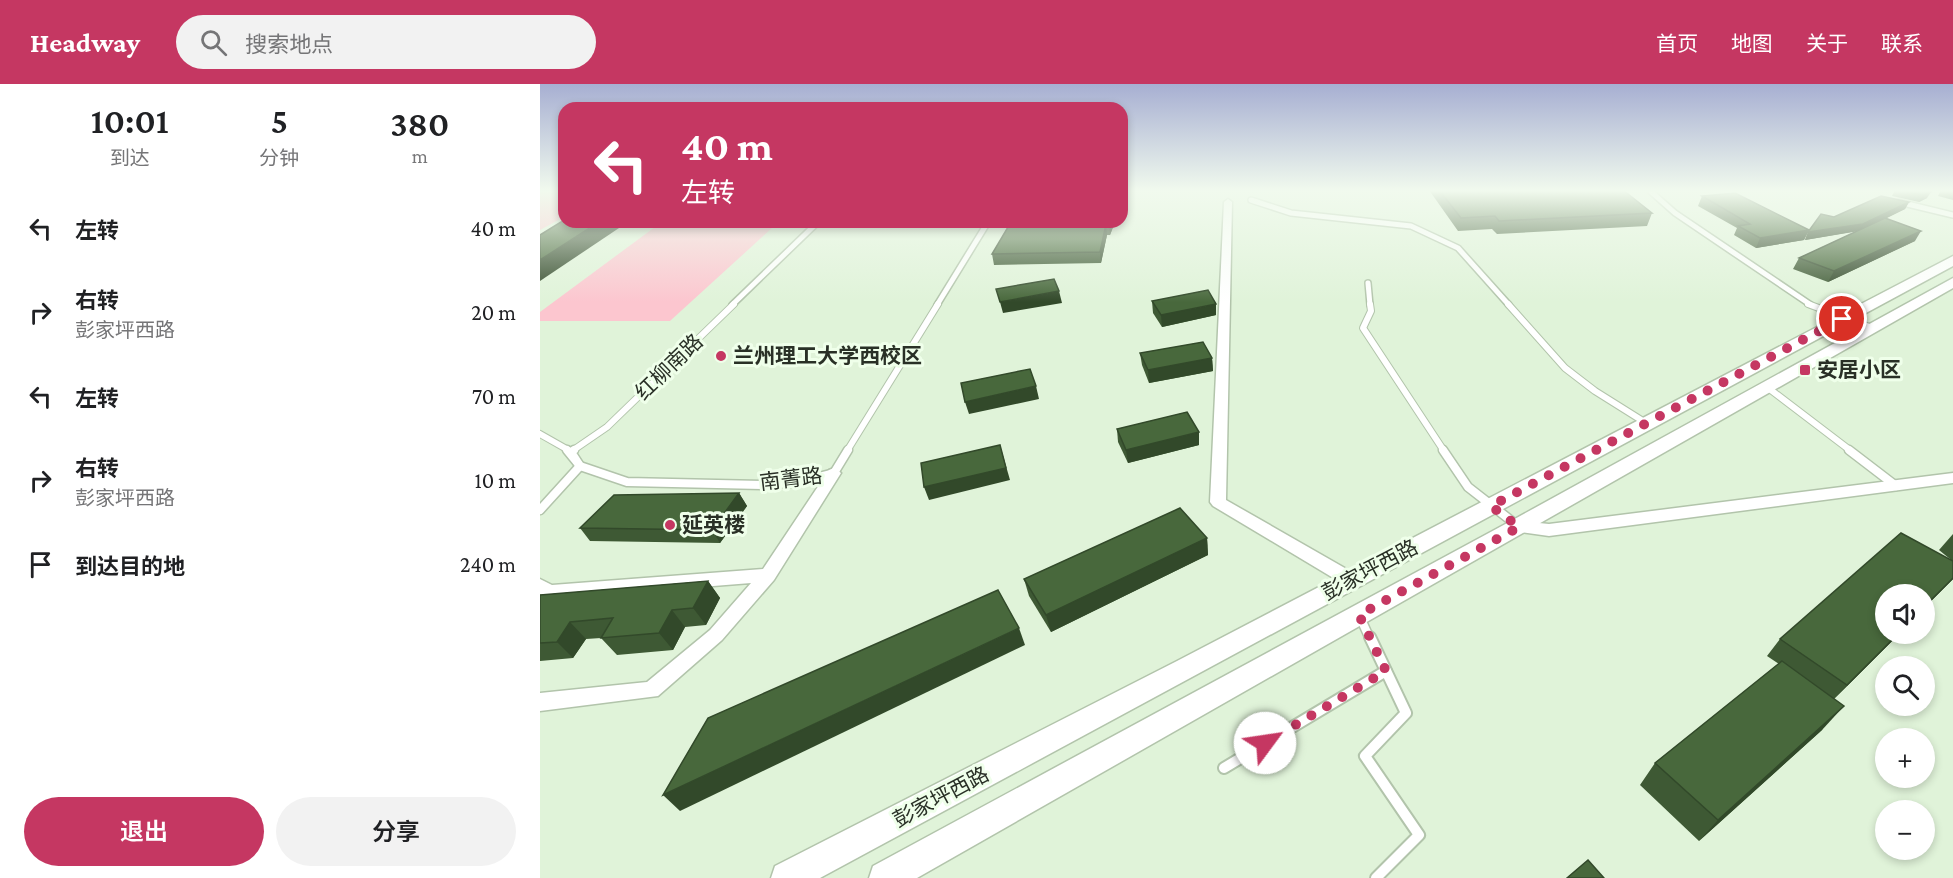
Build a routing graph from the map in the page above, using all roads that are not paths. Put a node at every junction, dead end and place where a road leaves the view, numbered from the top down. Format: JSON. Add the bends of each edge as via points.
{"nodes":[{"id":1,"x":1227,"y":227,"type":"edge"},
{"id":2,"x":1413,"y":227,"type":"edge"},
{"id":3,"x":1696,"y":227,"type":"edge"},
{"id":4,"x":812,"y":228,"type":"edge"},
{"id":5,"x":984,"y":228,"type":"edge"},
{"id":6,"x":1953,"y":260,"type":"edge"},
{"id":7,"x":1953,"y":282,"type":"edge"},
{"id":8,"x":1368,"y":283,"type":"dead end"},
{"id":9,"x":1842,"y":319,"type":"junction"},
{"id":10,"x":1872,"y":328,"type":"junction"},
{"id":11,"x":1767,"y":387,"type":"junction"},
{"id":12,"x":1646,"y":423,"type":"junction"},
{"id":13,"x":540,"y":434,"type":"edge"},
{"id":14,"x":571,"y":452,"type":"junction"},
{"id":15,"x":580,"y":466,"type":"junction"},
{"id":16,"x":834,"y":473,"type":"junction"},
{"id":17,"x":1953,"y":478,"type":"edge"},
{"id":18,"x":1896,"y":486,"type":"junction"},
{"id":19,"x":1491,"y":506,"type":"junction"},
{"id":20,"x":540,"y":510,"type":"edge"},
{"id":21,"x":1519,"y":527,"type":"junction"},
{"id":22,"x":768,"y":575,"type":"junction"},
{"id":23,"x":1351,"y":580,"type":"junction"},
{"id":24,"x":540,"y":586,"type":"edge"},
{"id":25,"x":1359,"y":615,"type":"junction"},
{"id":26,"x":1386,"y":671,"type":"junction"},
{"id":27,"x":540,"y":702,"type":"edge"},
{"id":28,"x":1224,"y":768,"type":"dead end"},
{"id":29,"x":786,"y":878,"type":"edge"},
{"id":30,"x":885,"y":878,"type":"edge"},
{"id":31,"x":1376,"y":878,"type":"edge"}],
"edges":[{"from":1,"to":23,"type":"street","via":[[1218,502]]},
{"from":2,"to":12,"type":"lane","via":[[1458,248],[1565,368]]},
{"from":3,"to":9,"type":"lane","via":[[1810,305]]},
{"from":4,"to":14,"type":"lane","name":"红柳南路","via":[[607,427]]},
{"from":5,"to":16,"type":"lane","name":"南菁路"},
{"from":6,"to":9,"type":"main road","name":"彭家坪西路"},
{"from":7,"to":10,"type":"main road","name":"彭家坪西路"},
{"from":8,"to":19,"type":"lane","via":[[1371,311],[1363,328],[1468,487]]},
{"from":9,"to":10,"type":"lane"},
{"from":9,"to":12,"type":"main road","name":"彭家坪西路"},
{"from":10,"to":11,"type":"main road","name":"彭家坪西路"},
{"from":11,"to":18,"type":"lane"},
{"from":11,"to":21,"type":"main road","name":"彭家坪西路"},
{"from":12,"to":19,"type":"main road","name":"彭家坪西路"},
{"from":13,"to":14,"type":"lane"},
{"from":14,"to":15,"type":"lane"},
{"from":15,"to":16,"type":"lane","name":"南菁路","via":[[627,482],[762,485],[799,482]]},
{"from":15,"to":20,"type":"lane"},
{"from":16,"to":22,"type":"street"},
{"from":17,"to":18,"type":"street"},
{"from":18,"to":21,"type":"street","via":[[1549,530]]},
{"from":19,"to":21,"type":"lane"},
{"from":19,"to":23,"type":"main road","name":"彭家坪西路"},
{"from":21,"to":25,"type":"main road","name":"彭家坪西路"},
{"from":22,"to":24,"type":"street","via":[[550,592]]},
{"from":22,"to":27,"type":"street","via":[[716,635],[651,690]]},
{"from":23,"to":29,"type":"main road","name":"彭家坪西路"},
{"from":25,"to":26,"type":"lane"},
{"from":25,"to":30,"type":"main road","name":"彭家坪西路"},
{"from":26,"to":28,"type":"lane"},
{"from":26,"to":31,"type":"lane","via":[[1406,712],[1365,756],[1419,835]]}]}
